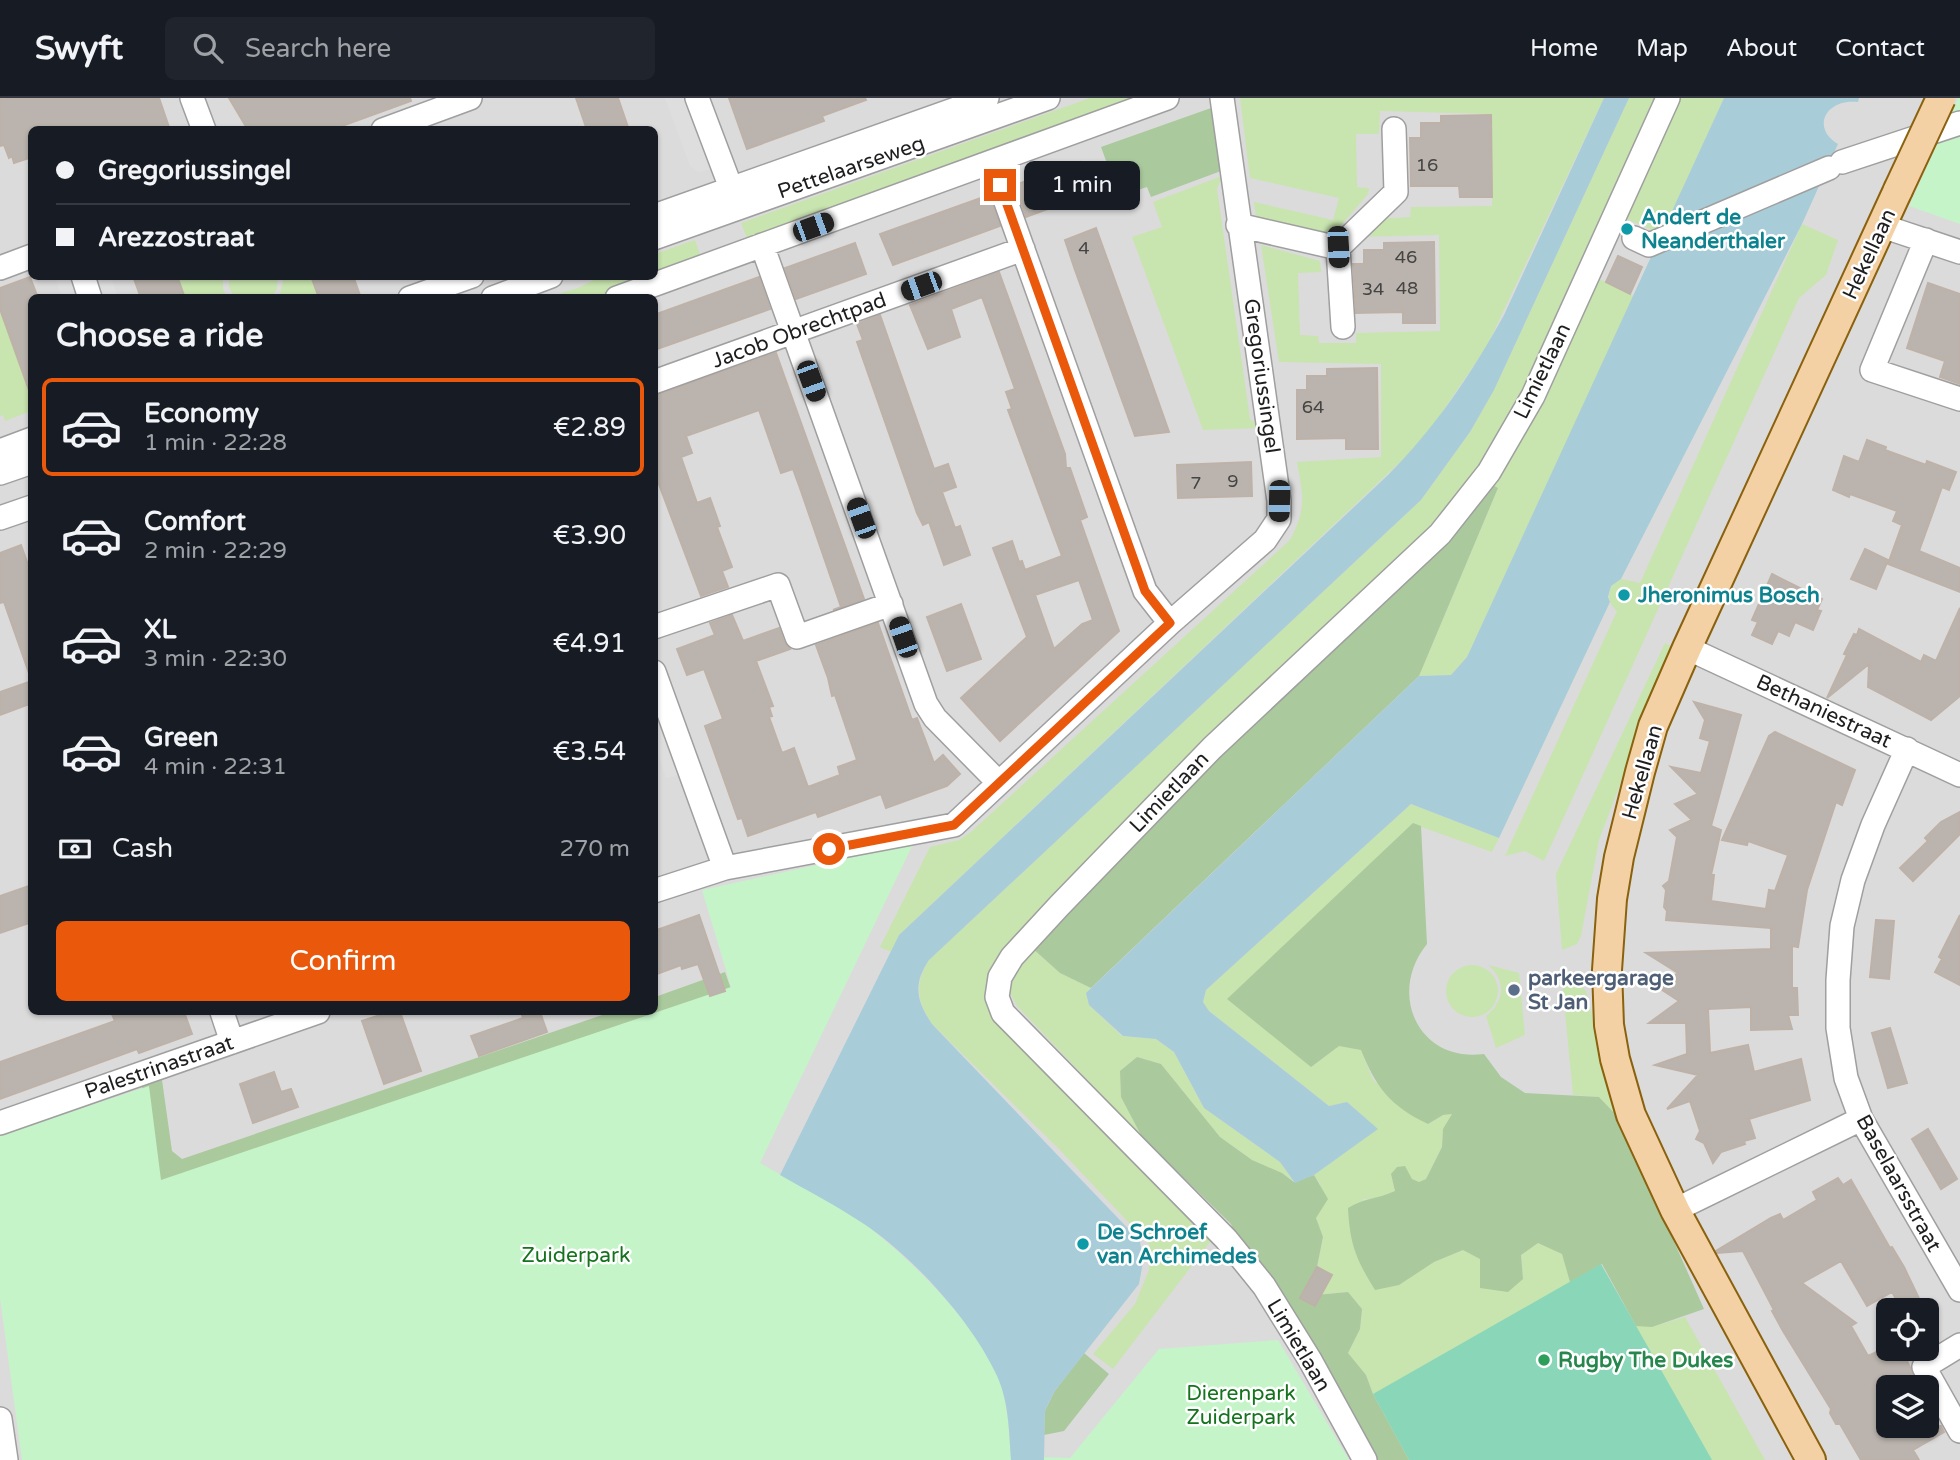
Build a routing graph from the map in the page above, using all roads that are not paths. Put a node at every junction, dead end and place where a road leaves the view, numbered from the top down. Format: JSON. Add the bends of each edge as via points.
{"nodes":[{"id":1,"x":192,"y":98,"type":"edge"},
{"id":2,"x":696,"y":98,"type":"edge"},
{"id":3,"x":987,"y":98,"type":"edge"},
{"id":4,"x":1048,"y":98,"type":"edge"},
{"id":5,"x":1167,"y":98,"type":"edge"},
{"id":6,"x":1222,"y":98,"type":"edge"},
{"id":7,"x":1668,"y":98,"type":"edge"},
{"id":8,"x":1941,"y":98,"type":"edge"},
{"id":9,"x":455,"y":101,"type":"edge"},
{"id":10,"x":1960,"y":123,"type":"edge"},
{"id":11,"x":202,"y":126,"type":"edge"},
{"id":12,"x":393,"y":126,"type":"edge"},
{"id":13,"x":1394,"y":129,"type":"dead end"},
{"id":14,"x":992,"y":163,"type":"junction"},
{"id":15,"x":731,"y":188,"type":"junction"},
{"id":16,"x":658,"y":215,"type":"edge"},
{"id":17,"x":1238,"y":225,"type":"junction"},
{"id":18,"x":1882,"y":226,"type":"junction"},
{"id":19,"x":658,"y":237,"type":"edge"},
{"id":20,"x":1926,"y":240,"type":"junction"},
{"id":21,"x":1641,"y":242,"type":"dead end"},
{"id":22,"x":762,"y":246,"type":"junction"},
{"id":23,"x":1338,"y":247,"type":"junction"},
{"id":24,"x":1023,"y":249,"type":"junction"},
{"id":25,"x":1960,"y":252,"type":"edge"},
{"id":26,"x":28,"y":257,"type":"edge"},
{"id":27,"x":1,"y":264,"type":"edge"},
{"id":28,"x":453,"y":280,"type":"edge"},
{"id":29,"x":540,"y":280,"type":"edge"},
{"id":30,"x":518,"y":288,"type":"edge"},
{"id":31,"x":411,"y":289,"type":"edge"},
{"id":32,"x":628,"y":294,"type":"edge"},
{"id":33,"x":1343,"y":327,"type":"dead end"},
{"id":34,"x":793,"y":332,"type":"junction"},
{"id":35,"x":658,"y":381,"type":"edge"},
{"id":36,"x":1960,"y":399,"type":"edge"},
{"id":37,"x":28,"y":440,"type":"edge"},
{"id":38,"x":0,"y":451,"type":"edge"},
{"id":39,"x":28,"y":463,"type":"edge"},
{"id":40,"x":0,"y":473,"type":"edge"},
{"id":41,"x":28,"y":508,"type":"edge"},
{"id":42,"x":0,"y":518,"type":"edge"},
{"id":43,"x":891,"y":604,"type":"junction"},
{"id":44,"x":1170,"y":623,"type":"junction"},
{"id":45,"x":658,"y":626,"type":"edge"},
{"id":46,"x":1687,"y":648,"type":"junction"},
{"id":47,"x":658,"y":683,"type":"edge"},
{"id":48,"x":1907,"y":749,"type":"junction"},
{"id":49,"x":1960,"y":775,"type":"edge"},
{"id":50,"x":999,"y":783,"type":"junction"},
{"id":51,"x":725,"y":868,"type":"junction"},
{"id":52,"x":658,"y":890,"type":"edge"},
{"id":53,"x":223,"y":1015,"type":"edge"},
{"id":54,"x":309,"y":1015,"type":"edge"},
{"id":55,"x":232,"y":1042,"type":"junction"},
{"id":56,"x":1861,"y":1119,"type":"junction"},
{"id":57,"x":0,"y":1123,"type":"edge"},
{"id":58,"x":1675,"y":1210,"type":"junction"},
{"id":59,"x":1960,"y":1290,"type":"edge"},
{"id":60,"x":1960,"y":1345,"type":"edge"},
{"id":61,"x":0,"y":1419,"type":"edge"},
{"id":62,"x":1960,"y":1431,"type":"edge"},
{"id":63,"x":6,"y":1460,"type":"edge"},
{"id":64,"x":1365,"y":1460,"type":"edge"},
{"id":65,"x":1811,"y":1460,"type":"edge"}],
"edges":[{"from":1,"to":11,"type":"street"},
{"from":2,"to":15,"type":"street"},
{"from":3,"to":15,"type":"street","name":"Pettelaarseweg"},
{"from":4,"to":19,"type":"street","name":"Pettelaarseweg"},
{"from":5,"to":14,"type":"street","name":"Pettelaarseweg"},
{"from":6,"to":17,"type":"street","name":"Gregoriussingel"},
{"from":7,"to":64,"type":"street","name":"Limietlaan","via":[[1533,396],[1489,472],[1440,534],[1212,748],[1059,906],[1012,957],[1000,977],[997,997],[1003,1013],[1226,1239],[1264,1286]]},
{"from":8,"to":18,"type":"main road","name":"Hekellaan","bridge":true},
{"from":9,"to":12,"type":"street"},
{"from":10,"to":21,"type":"street","via":[[1835,165]]},
{"from":13,"to":23,"type":"street","via":[[1396,192]]},
{"from":14,"to":22,"type":"street","name":"Pettelaarseweg"},
{"from":14,"to":24,"type":"street"},
{"from":15,"to":16,"type":"street","name":"Pettelaarseweg"},
{"from":17,"to":23,"type":"street"},
{"from":17,"to":44,"type":"street","name":"Gregoriussingel","via":[[1257,331],[1279,519],[1265,540]]},
{"from":18,"to":20,"type":"street"},
{"from":18,"to":46,"type":"main road","name":"Hekellaan"},
{"from":20,"to":25,"type":"street"},
{"from":20,"to":36,"type":"street","via":[[1872,370]]},
{"from":22,"to":32,"type":"street","name":"Pettelaarseweg"},
{"from":22,"to":34,"type":"street"},
{"from":23,"to":33,"type":"street"},
{"from":24,"to":34,"type":"street","name":"Jacob Obrechtpad"},
{"from":24,"to":44,"type":"street","via":[[1145,591]]},
{"from":26,"to":27,"type":"street"},
{"from":28,"to":31,"type":"street"},
{"from":29,"to":30,"type":"street"},
{"from":34,"to":35,"type":"street","name":"Jacob Obrechtpad"},
{"from":34,"to":43,"type":"street"},
{"from":37,"to":38,"type":"street"},
{"from":39,"to":40,"type":"street"},
{"from":41,"to":42,"type":"street"},
{"from":43,"to":45,"type":"street","via":[[797,637],[778,585]]},
{"from":43,"to":50,"type":"street","via":[[926,704]]},
{"from":44,"to":50,"type":"street","name":"Gregoriussingel"},
{"from":46,"to":48,"type":"street","name":"Bethaniestraat"},
{"from":46,"to":58,"type":"main road","name":"Hekellaan","via":[[1653,726],[1640,772],[1612,899],[1607,970],[1609,1025],[1621,1085]]},
{"from":47,"to":51,"type":"street"},
{"from":48,"to":49,"type":"street","name":"Bethaniestraat"},
{"from":48,"to":56,"type":"street","name":"Baselaarsstraat","via":[[1872,825],[1842,926],[1838,1028],[1846,1078]]},
{"from":50,"to":51,"type":"street","name":"Gregoriussingel","via":[[954,825]]},
{"from":51,"to":52,"type":"street"},
{"from":53,"to":55,"type":"street"},
{"from":54,"to":55,"type":"street","name":"Palestrinastraat"},
{"from":55,"to":57,"type":"street","name":"Palestrinastraat"},
{"from":56,"to":58,"type":"street"},
{"from":56,"to":59,"type":"street","name":"Baselaarsstraat"},
{"from":58,"to":65,"type":"main road","name":"Hekellaan"},
{"from":60,"to":62,"type":"street","via":[[1924,1367]]},
{"from":61,"to":63,"type":"street"}]}
